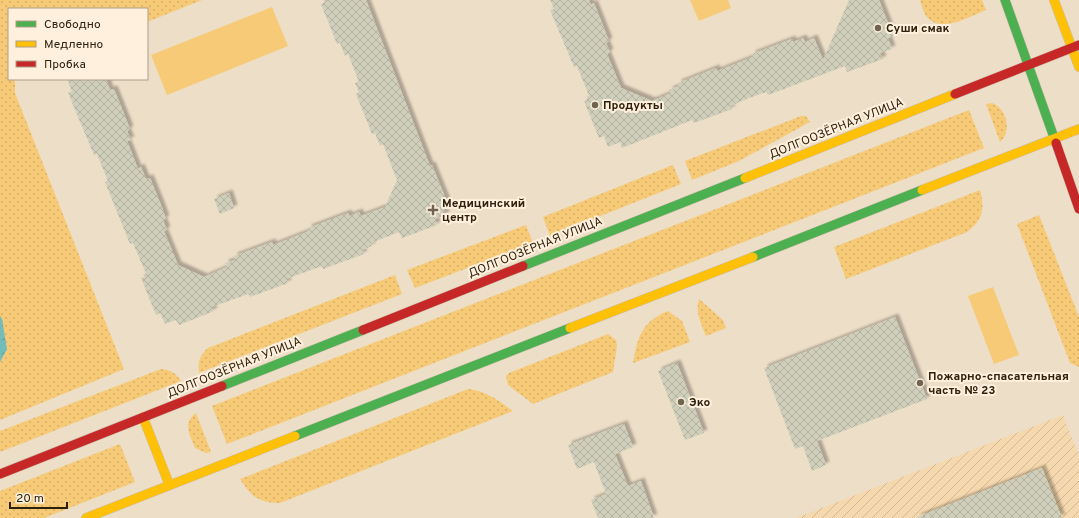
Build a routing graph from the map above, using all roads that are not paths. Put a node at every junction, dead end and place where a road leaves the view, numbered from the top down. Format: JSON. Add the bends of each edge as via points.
{"nodes":[{"id":1,"x":1005,"y":0,"type":"edge"},
{"id":2,"x":1054,"y":0,"type":"edge"},
{"id":3,"x":1075,"y":46,"type":"edge"},
{"id":4,"x":1028,"y":65,"type":"junction"},
{"id":5,"x":1079,"y":67,"type":"edge"},
{"id":6,"x":1079,"y":130,"type":"edge"},
{"id":7,"x":1054,"y":139,"type":"junction"},
{"id":8,"x":1079,"y":209,"type":"edge"},
{"id":9,"x":143,"y":416,"type":"junction"},
{"id":10,"x":0,"y":474,"type":"edge"},
{"id":11,"x":170,"y":484,"type":"junction"},
{"id":12,"x":86,"y":518,"type":"edge"}],
"edges":[{"from":1,"to":4,"type":"main road"},
{"from":2,"to":3,"type":"main road"},
{"from":3,"to":4,"type":"main road","name":"ДОЛГООЗЁРНАЯ УЛИЦА"},
{"from":3,"to":5,"type":"main road"},
{"from":4,"to":7,"type":"main road"},
{"from":4,"to":9,"type":"main road","name":"ДОЛГООЗЁРНАЯ УЛИЦА"},
{"from":6,"to":7,"type":"main road"},
{"from":7,"to":8,"type":"main road"},
{"from":7,"to":11,"type":"main road"},
{"from":9,"to":10,"type":"main road","name":"ДОЛГООЗЁРНАЯ УЛИЦА"},
{"from":9,"to":11,"type":"main road"},
{"from":11,"to":12,"type":"main road"}]}
